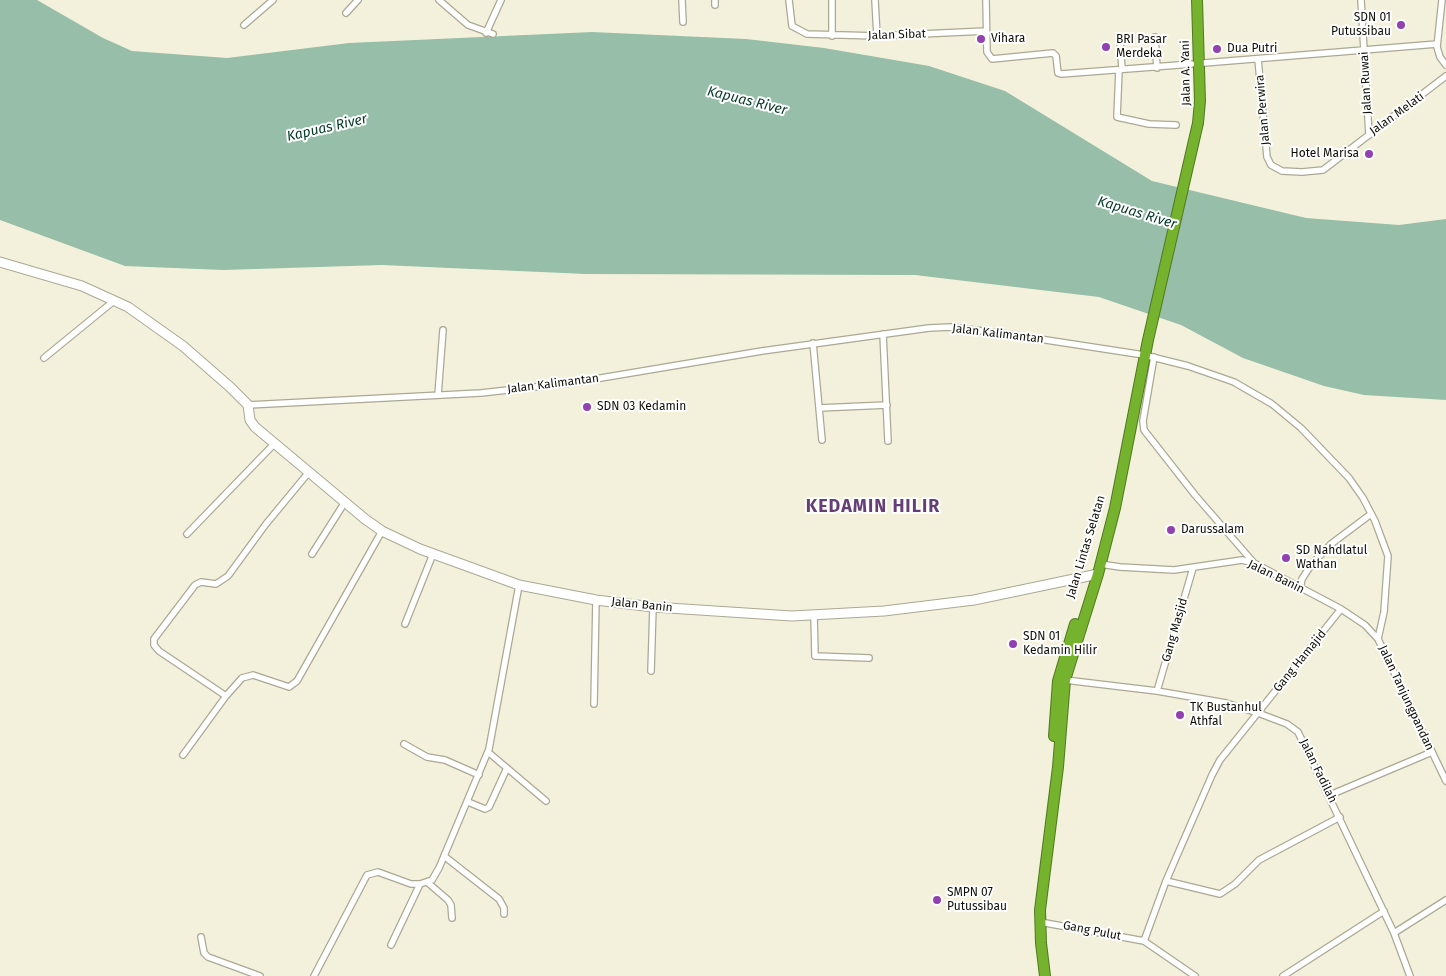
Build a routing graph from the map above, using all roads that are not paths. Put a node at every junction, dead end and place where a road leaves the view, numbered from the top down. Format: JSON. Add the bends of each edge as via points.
{"nodes":[{"id":1,"x":273,"y":0,"type":"edge"},
{"id":2,"x":358,"y":0,"type":"edge"},
{"id":3,"x":439,"y":0,"type":"edge"},
{"id":4,"x":501,"y":0,"type":"edge"},
{"id":5,"x":682,"y":0,"type":"edge"},
{"id":6,"x":789,"y":0,"type":"edge"},
{"id":7,"x":832,"y":0,"type":"edge"},
{"id":8,"x":876,"y":0,"type":"edge"},
{"id":9,"x":986,"y":0,"type":"edge"},
{"id":10,"x":1196,"y":0,"type":"edge"},
{"id":11,"x":1361,"y":0,"type":"edge"},
{"id":12,"x":1442,"y":0,"type":"edge"},
{"id":13,"x":346,"y":13,"type":"dead end"},
{"id":14,"x":1443,"y":19,"type":"edge"},
{"id":15,"x":683,"y":22,"type":"dead end"},
{"id":16,"x":244,"y":25,"type":"dead end"},
{"id":17,"x":986,"y":31,"type":"junction"},
{"id":18,"x":486,"y":33,"type":"junction"},
{"id":19,"x":493,"y":34,"type":"dead end"},
{"id":20,"x":832,"y":36,"type":"junction"},
{"id":21,"x":877,"y":36,"type":"junction"},
{"id":22,"x":1155,"y":37,"type":"dead end"},
{"id":23,"x":1120,"y":40,"type":"dead end"},
{"id":24,"x":1437,"y":44,"type":"junction"},
{"id":25,"x":1364,"y":50,"type":"junction"},
{"id":26,"x":1258,"y":59,"type":"junction"},
{"id":27,"x":1204,"y":63,"type":"dead end"},
{"id":28,"x":1192,"y":64,"type":"dead end"},
{"id":29,"x":1446,"y":65,"type":"edge"},
{"id":30,"x":1157,"y":68,"type":"junction"},
{"id":31,"x":1120,"y":69,"type":"junction"},
{"id":32,"x":1446,"y":76,"type":"edge"},
{"id":33,"x":1176,"y":125,"type":"dead end"},
{"id":34,"x":1368,"y":135,"type":"junction"},
{"id":35,"x":1323,"y":170,"type":"joint"},
{"id":36,"x":0,"y":262,"type":"edge"},
{"id":37,"x":115,"y":300,"type":"junction"},
{"id":38,"x":443,"y":330,"type":"dead end"},
{"id":39,"x":883,"y":334,"type":"junction"},
{"id":40,"x":1148,"y":340,"type":"joint"},
{"id":41,"x":813,"y":343,"type":"junction"},
{"id":42,"x":1149,"y":356,"type":"junction"},
{"id":43,"x":44,"y":358,"type":"dead end"},
{"id":44,"x":438,"y":395,"type":"junction"},
{"id":45,"x":248,"y":406,"type":"junction"},
{"id":46,"x":887,"y":406,"type":"junction"},
{"id":47,"x":819,"y":408,"type":"junction"},
{"id":48,"x":822,"y":440,"type":"dead end"},
{"id":49,"x":888,"y":441,"type":"dead end"},
{"id":50,"x":275,"y":443,"type":"junction"},
{"id":51,"x":309,"y":472,"type":"junction"},
{"id":52,"x":345,"y":502,"type":"junction"},
{"id":53,"x":1372,"y":514,"type":"junction"},
{"id":54,"x":382,"y":530,"type":"junction"},
{"id":55,"x":187,"y":534,"type":"dead end"},
{"id":56,"x":312,"y":554,"type":"dead end"},
{"id":57,"x":433,"y":554,"type":"junction"},
{"id":58,"x":1254,"y":563,"type":"junction"},
{"id":59,"x":1098,"y":565,"type":"junction"},
{"id":60,"x":1193,"y":568,"type":"junction"},
{"id":61,"x":519,"y":585,"type":"junction"},
{"id":62,"x":1300,"y":589,"type":"junction"},
{"id":63,"x":596,"y":600,"type":"junction"},
{"id":64,"x":654,"y":607,"type":"junction"},
{"id":65,"x":1341,"y":609,"type":"junction"},
{"id":66,"x":814,"y":616,"type":"junction"},
{"id":67,"x":406,"y":624,"type":"dead end"},
{"id":68,"x":1378,"y":639,"type":"junction"},
{"id":69,"x":869,"y":658,"type":"dead end"},
{"id":70,"x":651,"y":672,"type":"dead end"},
{"id":71,"x":1065,"y":680,"type":"junction"},
{"id":72,"x":1157,"y":692,"type":"junction"},
{"id":73,"x":226,"y":696,"type":"junction"},
{"id":74,"x":594,"y":704,"type":"dead end"},
{"id":75,"x":1258,"y":713,"type":"junction"},
{"id":76,"x":404,"y":744,"type":"dead end"},
{"id":77,"x":488,"y":752,"type":"junction"},
{"id":78,"x":1432,"y":752,"type":"junction"},
{"id":79,"x":183,"y":755,"type":"dead end"},
{"id":80,"x":507,"y":768,"type":"junction"},
{"id":81,"x":479,"y":775,"type":"junction"},
{"id":82,"x":1446,"y":781,"type":"edge"},
{"id":83,"x":1053,"y":789,"type":"junction"},
{"id":84,"x":1330,"y":795,"type":"junction"},
{"id":85,"x":546,"y":801,"type":"dead end"},
{"id":86,"x":468,"y":802,"type":"junction"},
{"id":87,"x":1340,"y":817,"type":"junction"},
{"id":88,"x":444,"y":856,"type":"junction"},
{"id":89,"x":1166,"y":881,"type":"junction"},
{"id":90,"x":427,"y":882,"type":"junction"},
{"id":91,"x":420,"y":884,"type":"junction"},
{"id":92,"x":1446,"y":900,"type":"edge"},
{"id":93,"x":1384,"y":911,"type":"junction"},
{"id":94,"x":504,"y":914,"type":"dead end"},
{"id":95,"x":452,"y":918,"type":"dead end"},
{"id":96,"x":1040,"y":922,"type":"junction"},
{"id":97,"x":1394,"y":933,"type":"junction"},
{"id":98,"x":201,"y":937,"type":"dead end"},
{"id":99,"x":1144,"y":941,"type":"junction"},
{"id":100,"x":391,"y":945,"type":"dead end"},
{"id":101,"x":260,"y":976,"type":"edge"},
{"id":102,"x":314,"y":976,"type":"edge"},
{"id":103,"x":1038,"y":976,"type":"edge"},
{"id":104,"x":1045,"y":976,"type":"edge"},
{"id":105,"x":1194,"y":976,"type":"edge"},
{"id":106,"x":1283,"y":976,"type":"edge"},
{"id":107,"x":1410,"y":976,"type":"edge"}],
"edges":[{"from":1,"to":16,"type":"street"},
{"from":2,"to":13,"type":"street"},
{"from":3,"to":18,"type":"street","via":[[468,24]]},
{"from":4,"to":18,"type":"street"},
{"from":5,"to":15,"type":"street"},
{"from":6,"to":20,"type":"street","name":"Jalan Sibat","via":[[792,26],[807,34]]},
{"from":7,"to":20,"type":"street"},
{"from":8,"to":21,"type":"street"},
{"from":9,"to":17,"type":"street"},
{"from":10,"to":40,"type":"highway","name":"Jalan A. Yani","via":[[1200,101],[1194,144]]},
{"from":11,"to":25,"type":"street","name":"Jalan Ruwai"},
{"from":12,"to":14,"type":"street"},
{"from":14,"to":24,"type":"street"},
{"from":17,"to":21,"type":"street","name":"Jalan Sibat"},
{"from":17,"to":31,"type":"street","via":[[987,52],[992,59],[1049,53],[1056,56],[1057,70],[1061,74]]},
{"from":18,"to":19,"type":"street"},
{"from":20,"to":21,"type":"street","name":"Jalan Sibat"},
{"from":22,"to":30,"type":"street"},
{"from":23,"to":31,"type":"street"},
{"from":24,"to":25,"type":"street"},
{"from":24,"to":29,"type":"street"},
{"from":25,"to":26,"type":"street"},
{"from":25,"to":34,"type":"street","name":"Jalan Ruwai"},
{"from":26,"to":27,"type":"street"},
{"from":26,"to":35,"type":"street","name":"Jalan Perwira","via":[[1266,147],[1271,166],[1302,172]]},
{"from":28,"to":30,"type":"street"},
{"from":30,"to":31,"type":"street"},
{"from":31,"to":33,"type":"street","via":[[1117,117],[1149,124]]},
{"from":32,"to":34,"type":"street","name":"Jalan Melati"},
{"from":34,"to":35,"type":"street","name":"Jalan Melati"},
{"from":36,"to":37,"type":"street","via":[[63,279]]},
{"from":37,"to":43,"type":"street"},
{"from":37,"to":45,"type":"street","via":[[183,346]]},
{"from":38,"to":44,"type":"street"},
{"from":39,"to":41,"type":"street","name":"Jalan Kalimantan"},
{"from":39,"to":42,"type":"street","name":"Jalan Kalimantan","via":[[952,327]]},
{"from":39,"to":46,"type":"street"},
{"from":40,"to":42,"type":"highway","name":"Jalan Lintas Selatan"},
{"from":41,"to":44,"type":"street","name":"Jalan Kalimantan","via":[[571,383]]},
{"from":41,"to":47,"type":"street"},
{"from":42,"to":53,"type":"street","name":"Jalan Tanjungpandan","via":[[1234,382],[1272,404],[1336,463],[1364,498]]},
{"from":42,"to":58,"type":"street","via":[[1144,430]]},
{"from":42,"to":59,"type":"highway","name":"Jalan Lintas Selatan","via":[[1116,492],[1112,496]]},
{"from":44,"to":45,"type":"street","name":"Jalan Kalimantan"},
{"from":45,"to":50,"type":"street","name":"Jalan Banin","via":[[250,420]]},
{"from":46,"to":47,"type":"street"},
{"from":46,"to":49,"type":"street"},
{"from":47,"to":48,"type":"street"},
{"from":50,"to":51,"type":"street","name":"Jalan Banin"},
{"from":50,"to":55,"type":"street"},
{"from":51,"to":52,"type":"street","name":"Jalan Banin"},
{"from":51,"to":73,"type":"street","via":[[228,576],[216,584],[201,582],[195,585],[154,639],[159,651]]},
{"from":52,"to":54,"type":"street","name":"Jalan Banin"},
{"from":52,"to":56,"type":"street"},
{"from":53,"to":62,"type":"street","via":[[1331,544],[1311,565]]},
{"from":53,"to":68,"type":"street","name":"Jalan Tanjungpandan","via":[[1388,556],[1384,612]]},
{"from":54,"to":57,"type":"street","name":"Jalan Banin"},
{"from":54,"to":73,"type":"street","via":[[297,681],[289,687],[259,676],[248,676],[242,678]]},
{"from":57,"to":61,"type":"street","name":"Jalan Banin"},
{"from":57,"to":67,"type":"street"},
{"from":58,"to":60,"type":"street","name":"Jalan Banin","via":[[1229,561]]},
{"from":58,"to":62,"type":"street","name":"Jalan Banin"},
{"from":59,"to":60,"type":"street","name":"Jalan Banin"},
{"from":59,"to":66,"type":"street","name":"Jalan Banin","via":[[974,600]]},
{"from":59,"to":71,"type":"highway","name":"Jalan Lintas Selatan"},
{"from":59,"to":83,"type":"highway","name":"Jalan Lintas Selatan","via":[[1058,681]]},
{"from":60,"to":72,"type":"street","name":"Gang Masjid"},
{"from":61,"to":63,"type":"street","name":"Jalan Banin"},
{"from":61,"to":77,"type":"street"},
{"from":62,"to":65,"type":"street","name":"Jalan Banin"},
{"from":63,"to":64,"type":"street","name":"Jalan Banin"},
{"from":63,"to":74,"type":"street"},
{"from":64,"to":66,"type":"street","name":"Jalan Banin"},
{"from":64,"to":70,"type":"street"},
{"from":65,"to":68,"type":"street","name":"Jalan Banin","via":[[1365,625]]},
{"from":65,"to":75,"type":"street","name":"Gang Hamajid"},
{"from":66,"to":69,"type":"street","via":[[816,656]]},
{"from":68,"to":78,"type":"street","name":"Jalan Tanjungpandan"},
{"from":71,"to":72,"type":"street","name":"Jalan Fadilah"},
{"from":71,"to":83,"type":"highway","name":"Jalan Lintas Selatan"},
{"from":72,"to":75,"type":"street","name":"Jalan Fadilah","via":[[1226,703]]},
{"from":73,"to":79,"type":"street"},
{"from":75,"to":84,"type":"street","name":"Jalan Fadilah","via":[[1287,724],[1298,732]]},
{"from":75,"to":89,"type":"street","name":"Gang Hamajid","via":[[1212,774]]},
{"from":76,"to":81,"type":"street","via":[[427,757],[445,760]]},
{"from":77,"to":80,"type":"street"},
{"from":77,"to":81,"type":"street"},
{"from":78,"to":82,"type":"street","name":"Jalan Tanjungpandan"},
{"from":78,"to":84,"type":"street"},
{"from":80,"to":85,"type":"street"},
{"from":80,"to":86,"type":"street","via":[[489,807],[485,809]]},
{"from":81,"to":86,"type":"street"},
{"from":83,"to":96,"type":"highway","name":"Jalan Lintas Selatan"},
{"from":83,"to":103,"type":"highway","name":"Jalan Lintas Selatan","via":[[1034,910]]},
{"from":84,"to":87,"type":"street","name":"Jalan Fadilah"},
{"from":86,"to":88,"type":"street"},
{"from":87,"to":89,"type":"street","via":[[1259,860],[1220,894]]},
{"from":87,"to":93,"type":"street","name":"Jalan Fadilah"},
{"from":88,"to":90,"type":"street","via":[[432,880]]},
{"from":88,"to":94,"type":"street","via":[[499,899]]},
{"from":89,"to":99,"type":"street","name":"Gang Hamajid"},
{"from":90,"to":91,"type":"street"},
{"from":90,"to":95,"type":"street","via":[[448,900]]},
{"from":91,"to":100,"type":"street"},
{"from":91,"to":102,"type":"street","via":[[378,872],[367,875]]},
{"from":92,"to":97,"type":"street"},
{"from":93,"to":97,"type":"street","name":"Jalan Fadilah"},
{"from":93,"to":106,"type":"street"},
{"from":96,"to":99,"type":"street","name":"Gang Pulut"},
{"from":96,"to":104,"type":"highway","name":"Jalan Lintas Selatan"},
{"from":97,"to":107,"type":"street","name":"Jalan Fadilah"},
{"from":98,"to":101,"type":"street","via":[[208,957]]},
{"from":99,"to":105,"type":"street"}]}
